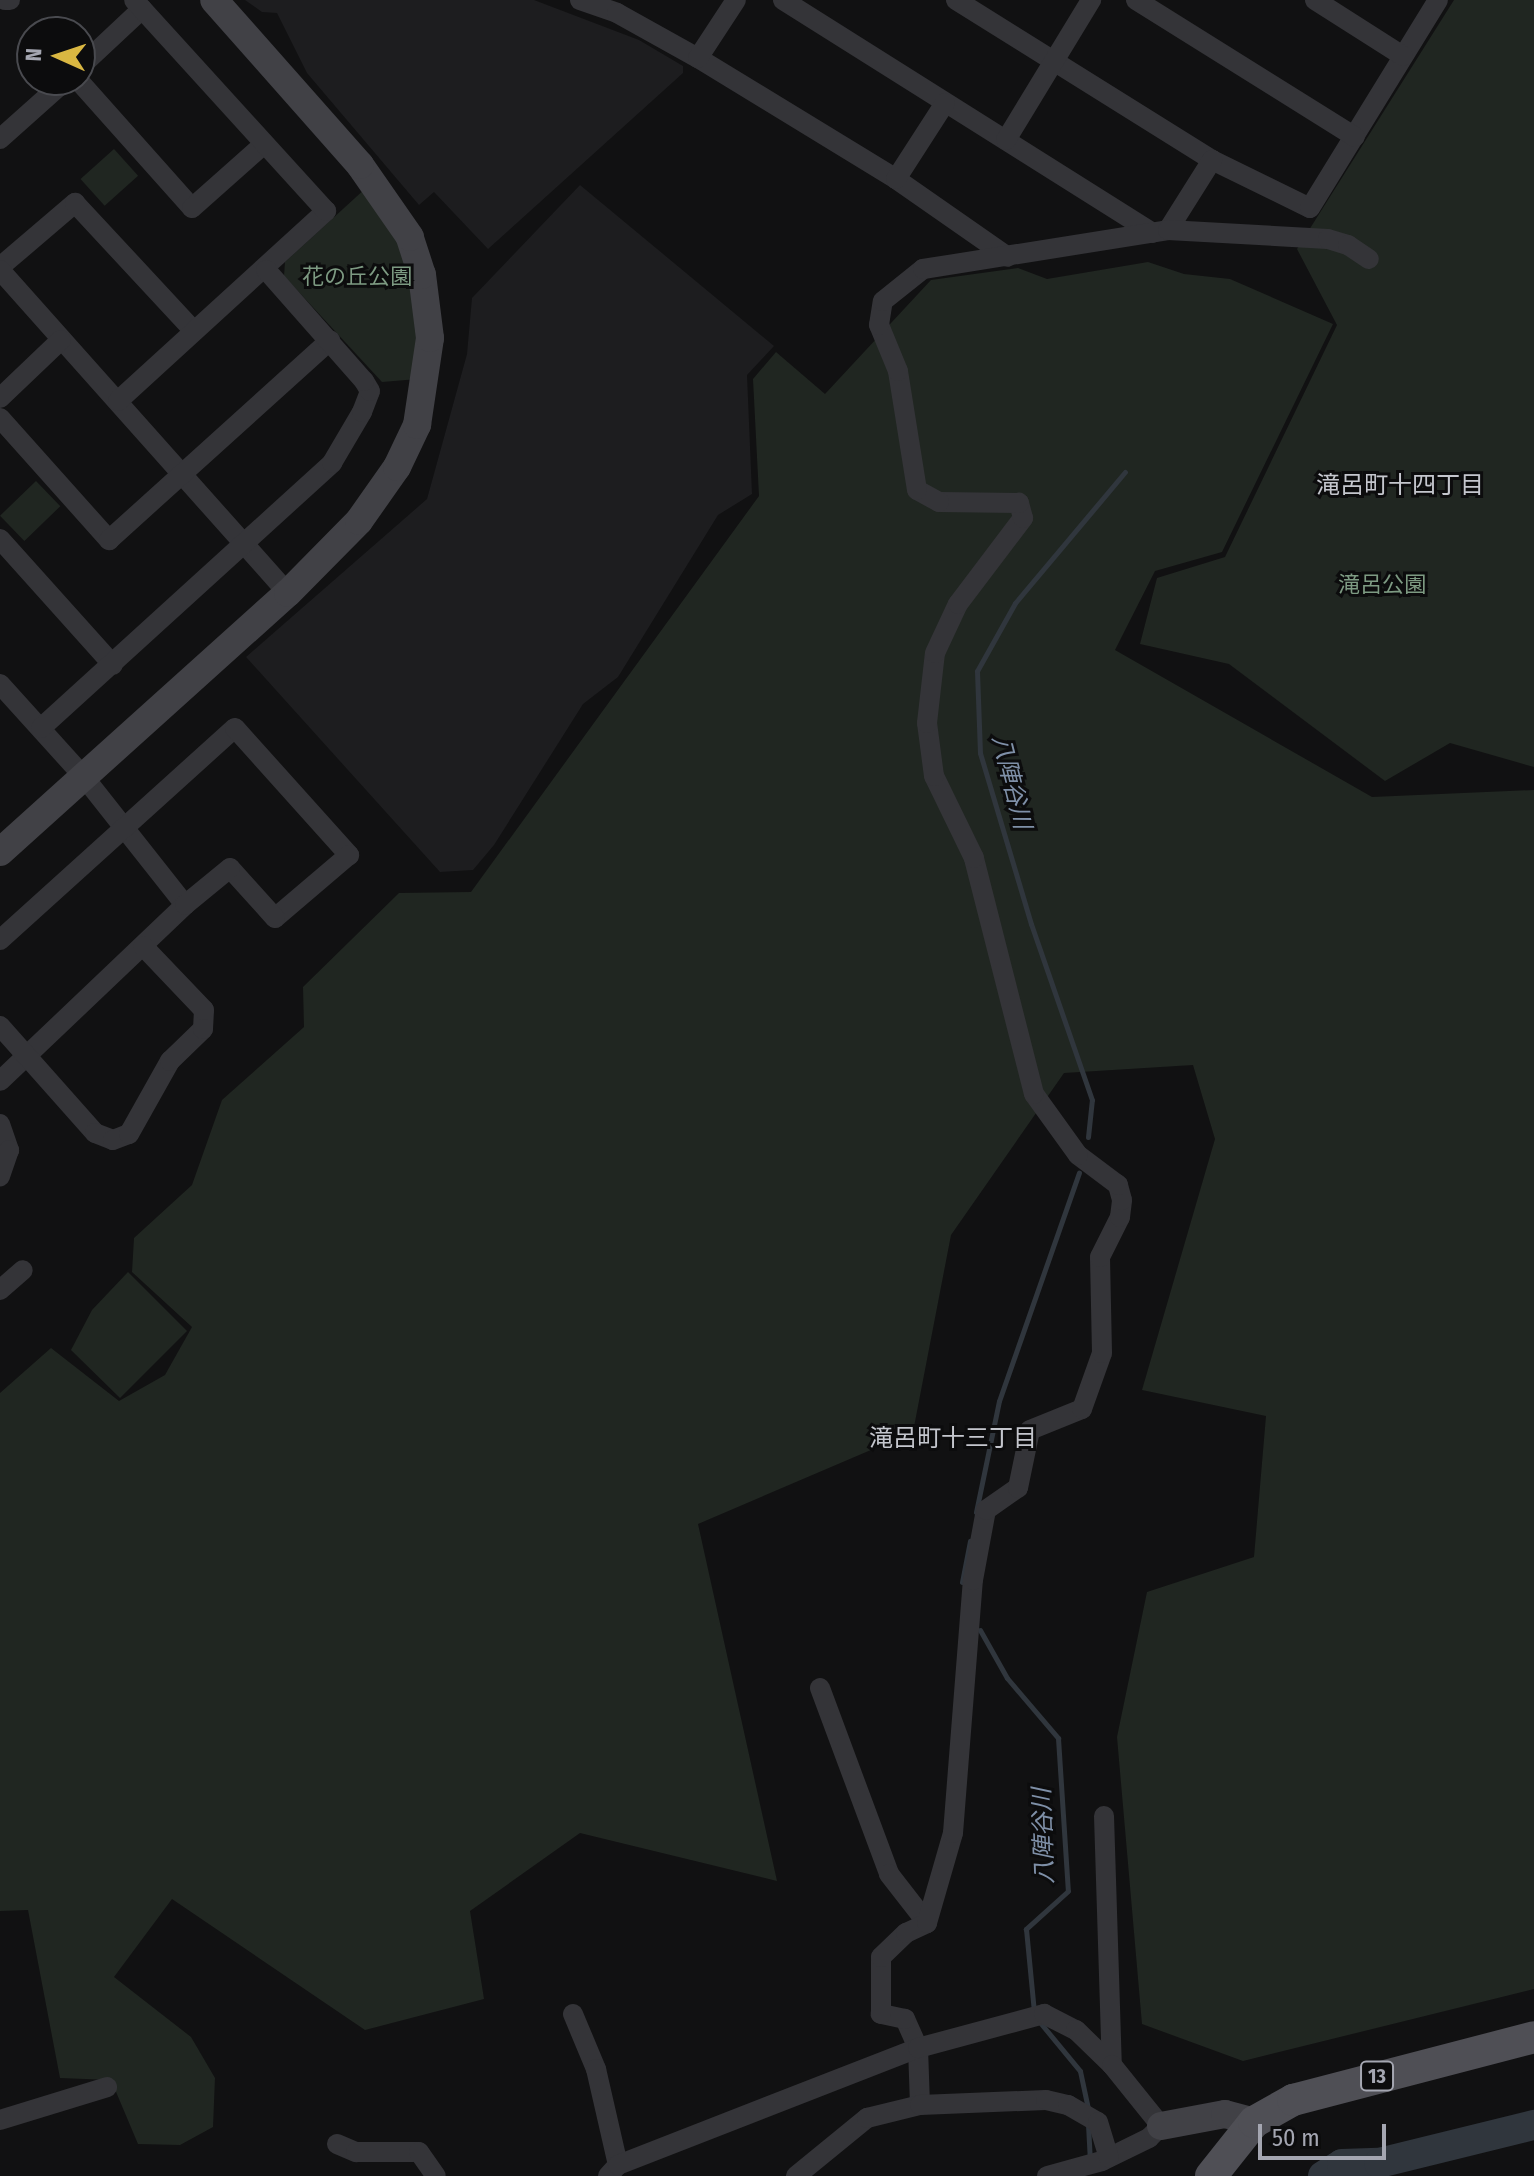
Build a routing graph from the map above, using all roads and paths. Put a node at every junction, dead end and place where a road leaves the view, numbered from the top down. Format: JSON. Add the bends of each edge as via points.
{"nodes":[{"id":1,"x":214,"y":0,"type":"edge"},
{"id":2,"x":580,"y":0,"type":"edge"},
{"id":3,"x":736,"y":0,"type":"edge"},
{"id":4,"x":783,"y":0,"type":"edge"},
{"id":5,"x":956,"y":0,"type":"edge"},
{"id":6,"x":1091,"y":0,"type":"edge"},
{"id":7,"x":1136,"y":0,"type":"edge"},
{"id":8,"x":1315,"y":0,"type":"edge"},
{"id":9,"x":1438,"y":0,"type":"edge"},
{"id":10,"x":138,"y":4,"type":"edge"},
{"id":11,"x":621,"y":7,"type":"edge"},
{"id":12,"x":96,"y":50,"type":"edge"},
{"id":13,"x":1403,"y":56,"type":"junction"},
{"id":14,"x":698,"y":58,"type":"junction"},
{"id":15,"x":1052,"y":61,"type":"junction"},
{"id":16,"x":46,"y":96,"type":"edge"},
{"id":17,"x":92,"y":96,"type":"edge"},
{"id":18,"x":945,"y":103,"type":"junction"},
{"id":19,"x":3,"y":130,"type":"edge"},
{"id":20,"x":1355,"y":137,"type":"junction"},
{"id":21,"x":1006,"y":140,"type":"junction"},
{"id":22,"x":264,"y":144,"type":"junction"},
{"id":23,"x":1212,"y":160,"type":"junction"},
{"id":24,"x":896,"y":179,"type":"junction"},
{"id":25,"x":1161,"y":231,"type":"junction"},
{"id":26,"x":1008,"y":257,"type":"junction"},
{"id":27,"x":1369,"y":259,"type":"dead end"},
{"id":28,"x":0,"y":269,"type":"edge"},
{"id":29,"x":266,"y":270,"type":"junction"},
{"id":30,"x":194,"y":331,"type":"junction"},
{"id":31,"x":61,"y":340,"type":"junction"},
{"id":32,"x":330,"y":340,"type":"junction"},
{"id":33,"x":0,"y":398,"type":"edge"},
{"id":34,"x":118,"y":401,"type":"junction"},
{"id":35,"x":0,"y":418,"type":"edge"},
{"id":36,"x":182,"y":472,"type":"junction"},
{"id":37,"x":0,"y":539,"type":"edge"},
{"id":38,"x":246,"y":544,"type":"junction"},
{"id":39,"x":288,"y":593,"type":"junction"},
{"id":40,"x":113,"y":665,"type":"junction"},
{"id":41,"x":0,"y":684,"type":"edge"},
{"id":42,"x":41,"y":728,"type":"junction"},
{"id":43,"x":84,"y":777,"type":"junction"},
{"id":44,"x":121,"y":830,"type":"junction"},
{"id":45,"x":0,"y":852,"type":"edge"},
{"id":46,"x":185,"y":905,"type":"junction"},
{"id":47,"x":0,"y":940,"type":"edge"},
{"id":48,"x":143,"y":946,"type":"junction"},
{"id":49,"x":0,"y":1026,"type":"edge"},
{"id":50,"x":26,"y":1058,"type":"junction"},
{"id":51,"x":0,"y":1081,"type":"edge"},
{"id":52,"x":0,"y":1124,"type":"edge"},
{"id":53,"x":0,"y":1176,"type":"edge"},
{"id":54,"x":23,"y":1270,"type":"dead end"},
{"id":55,"x":0,"y":1290,"type":"edge"},
{"id":56,"x":820,"y":1688,"type":"dead end"},
{"id":57,"x":1104,"y":1816,"type":"dead end"},
{"id":58,"x":927,"y":1923,"type":"junction"},
{"id":59,"x":573,"y":2014,"type":"dead end"},
{"id":60,"x":1534,"y":2037,"type":"edge"},
{"id":61,"x":918,"y":2048,"type":"junction"},
{"id":62,"x":1112,"y":2065,"type":"junction"},
{"id":63,"x":107,"y":2087,"type":"dead end"},
{"id":64,"x":920,"y":2105,"type":"junction"},
{"id":65,"x":0,"y":2120,"type":"edge"},
{"id":66,"x":1161,"y":2126,"type":"junction"},
{"id":67,"x":1246,"y":2134,"type":"junction"},
{"id":68,"x":337,"y":2144,"type":"dead end"},
{"id":69,"x":1098,"y":2161,"type":"junction"},
{"id":70,"x":613,"y":2170,"type":"edge"},
{"id":71,"x":436,"y":2176,"type":"edge"},
{"id":72,"x":796,"y":2176,"type":"edge"},
{"id":73,"x":1047,"y":2176,"type":"edge"},
{"id":74,"x":1211,"y":2176,"type":"edge"}],
"edges":[{"from":1,"to":39,"type":"street","via":[[388,201],[410,237],[425,301],[427,374],[417,425],[397,467],[359,521]]},
{"from":2,"to":11,"type":"street"},
{"from":3,"to":14,"type":"street"},
{"from":4,"to":18,"type":"street"},
{"from":5,"to":15,"type":"street"},
{"from":6,"to":15,"type":"street"},
{"from":7,"to":20,"type":"street"},
{"from":8,"to":13,"type":"street"},
{"from":9,"to":13,"type":"street"},
{"from":10,"to":12,"type":"street"},
{"from":10,"to":22,"type":"street"},
{"from":11,"to":14,"type":"street"},
{"from":13,"to":20,"type":"street"},
{"from":14,"to":24,"type":"street"},
{"from":15,"to":21,"type":"street"},
{"from":15,"to":23,"type":"street"},
{"from":16,"to":19,"type":"street"},
{"from":17,"to":22,"type":"street","via":[[192,208]]},
{"from":18,"to":21,"type":"street"},
{"from":18,"to":24,"type":"street"},
{"from":20,"to":23,"type":"street","via":[[1310,208]]},
{"from":21,"to":25,"type":"street"},
{"from":22,"to":29,"type":"street","via":[[326,211]]},
{"from":23,"to":25,"type":"street"},
{"from":24,"to":26,"type":"street"},
{"from":25,"to":26,"type":"street"},
{"from":25,"to":27,"type":"street","via":[[1328,239]]},
{"from":26,"to":58,"type":"street","via":[[923,269],[883,301],[879,325],[898,371],[917,490],[939,502],[1019,503],[1023,518],[958,604],[935,653],[927,723],[934,776],[974,858],[1034,1094],[1078,1155],[1118,1185],[1122,1200],[1120,1217],[1100,1257],[1102,1353],[1082,1409],[1030,1430],[1018,1488],[986,1510],[973,1580],[953,1833]]},
{"from":28,"to":30,"type":"street","via":[[75,203]]},
{"from":28,"to":31,"type":"street"},
{"from":29,"to":30,"type":"street"},
{"from":29,"to":32,"type":"street"},
{"from":30,"to":34,"type":"street"},
{"from":31,"to":33,"type":"street"},
{"from":31,"to":34,"type":"street"},
{"from":32,"to":36,"type":"street"},
{"from":32,"to":38,"type":"street","via":[[370,391],[362,412],[332,463]]},
{"from":34,"to":36,"type":"street"},
{"from":35,"to":36,"type":"street","via":[[109,540]]},
{"from":36,"to":38,"type":"street"},
{"from":37,"to":40,"type":"street"},
{"from":38,"to":39,"type":"street"},
{"from":38,"to":40,"type":"street"},
{"from":39,"to":43,"type":"street"},
{"from":40,"to":42,"type":"street"},
{"from":41,"to":42,"type":"street"},
{"from":42,"to":43,"type":"street"},
{"from":43,"to":44,"type":"street"},
{"from":43,"to":45,"type":"street"},
{"from":44,"to":46,"type":"street"},
{"from":44,"to":46,"type":"street","via":[[235,728],[349,855],[275,918],[230,868]]},
{"from":44,"to":47,"type":"street"},
{"from":46,"to":48,"type":"street"},
{"from":48,"to":50,"type":"street"},
{"from":48,"to":50,"type":"street","via":[[204,1010],[203,1029],[170,1061],[129,1134],[113,1140],[95,1133]]},
{"from":49,"to":50,"type":"street"},
{"from":50,"to":51,"type":"street"},
{"from":52,"to":53,"type":"street","via":[[9,1150]]},
{"from":54,"to":55,"type":"street"},
{"from":56,"to":58,"type":"street","via":[[889,1874]]},
{"from":57,"to":62,"type":"street"},
{"from":58,"to":61,"type":"street","via":[[906,1933],[881,1957],[881,2014],[905,2019]]},
{"from":59,"to":70,"type":"street","via":[[596,2069]]},
{"from":60,"to":67,"type":"main road","number":"13","via":[[1293,2100]]},
{"from":61,"to":62,"type":"street","via":[[1044,2014],[1076,2030]]},
{"from":61,"to":64,"type":"street"},
{"from":61,"to":70,"type":"street"},
{"from":62,"to":66,"type":"street"},
{"from":63,"to":65,"type":"street"},
{"from":64,"to":69,"type":"street","via":[[1046,2100],[1098,2122]]},
{"from":64,"to":72,"type":"street","via":[[867,2118]]},
{"from":66,"to":67,"type":"street","via":[[1225,2114]]},
{"from":66,"to":69,"type":"street","via":[[1149,2138]]},
{"from":67,"to":74,"type":"main road","number":"13"},
{"from":68,"to":71,"type":"street","via":[[356,2152],[419,2152]]},
{"from":69,"to":73,"type":"street"}]}
